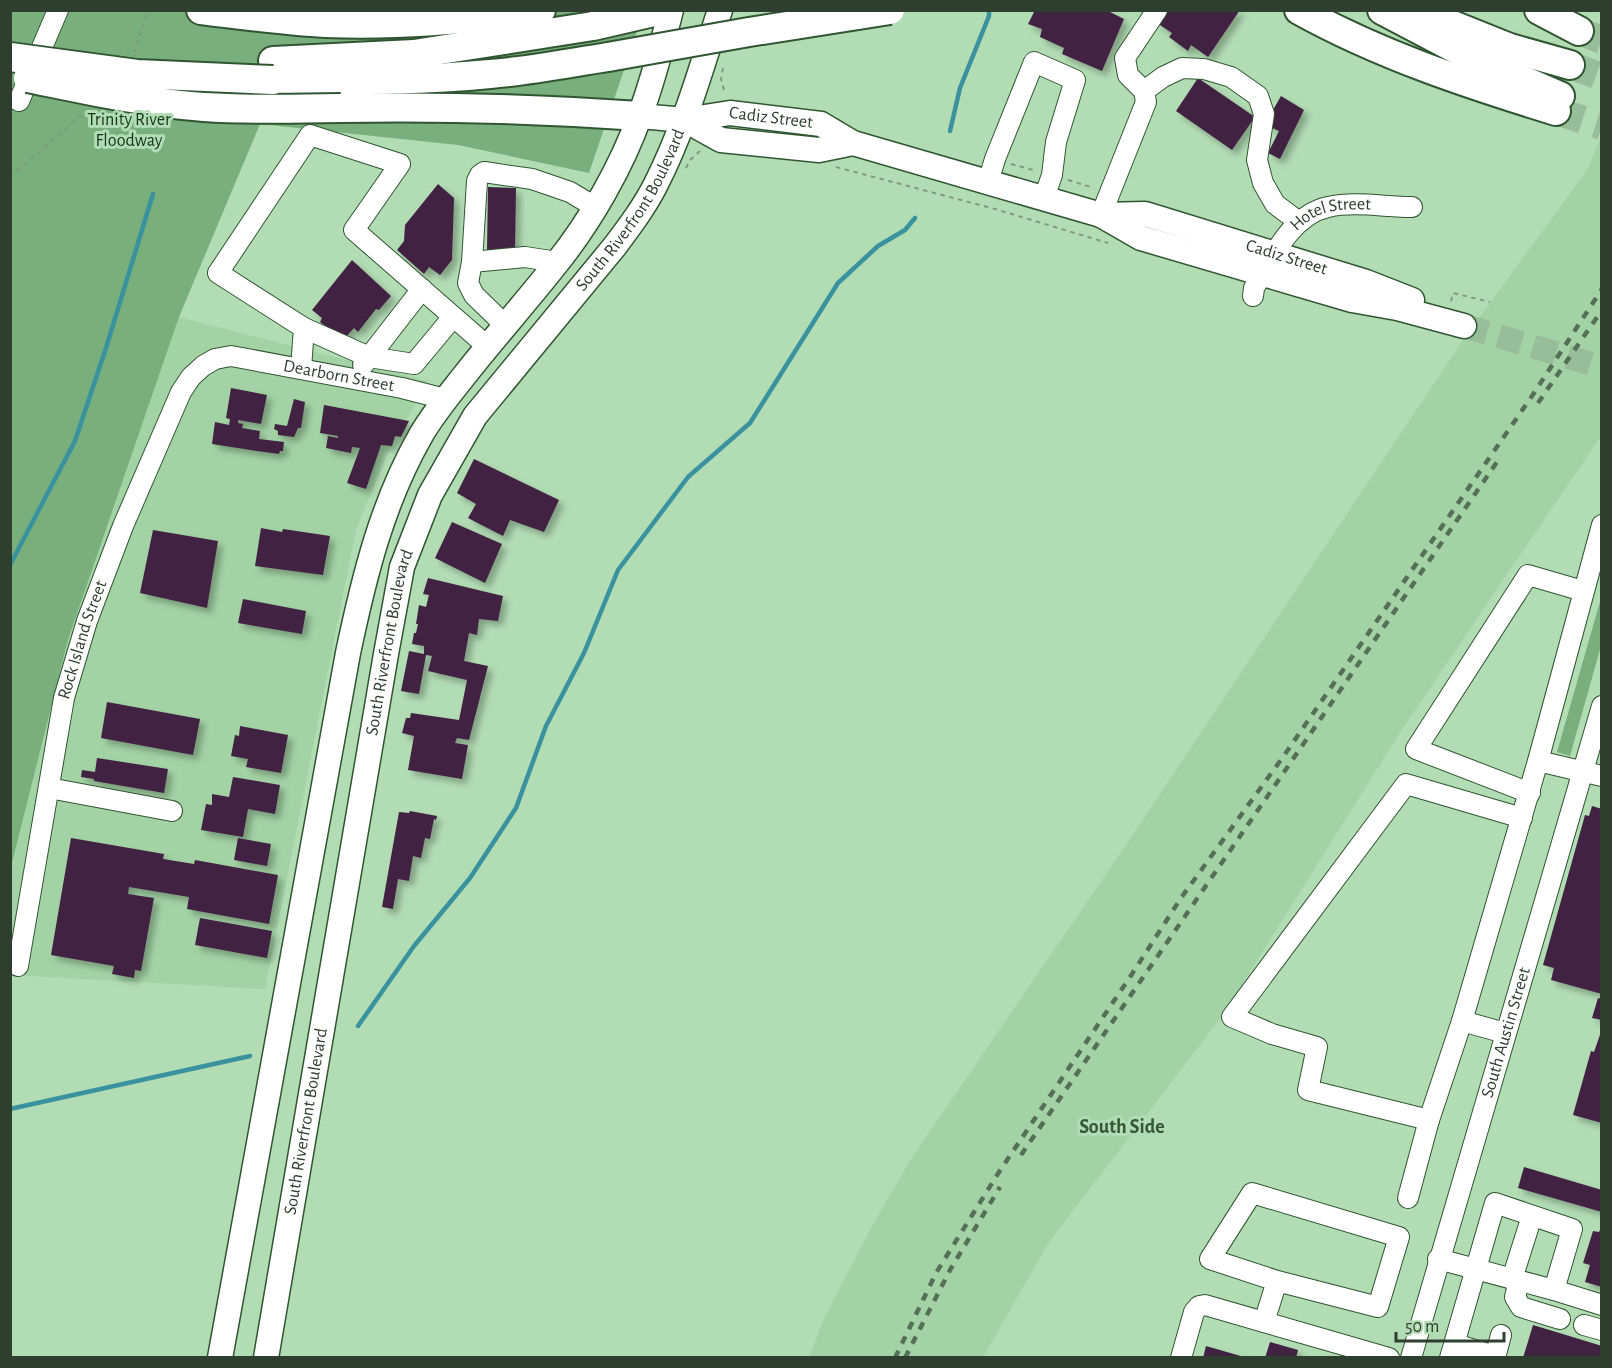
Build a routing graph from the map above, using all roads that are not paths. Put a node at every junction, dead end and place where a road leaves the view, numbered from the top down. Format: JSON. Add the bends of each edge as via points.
{"nodes":[{"id":1,"x":58,"y":10,"type":"edge"},
{"id":2,"x":201,"y":10,"type":"edge"},
{"id":3,"x":542,"y":10,"type":"edge"},
{"id":4,"x":662,"y":10,"type":"edge"},
{"id":5,"x":671,"y":10,"type":"edge"},
{"id":6,"x":720,"y":10,"type":"edge"},
{"id":7,"x":890,"y":10,"type":"edge"},
{"id":8,"x":1157,"y":10,"type":"edge"},
{"id":9,"x":1299,"y":10,"type":"edge"},
{"id":10,"x":1382,"y":10,"type":"edge"},
{"id":11,"x":1416,"y":10,"type":"edge"},
{"id":12,"x":1464,"y":10,"type":"edge"},
{"id":13,"x":1539,"y":10,"type":"edge"},
{"id":14,"x":1579,"y":31,"type":"tunnel mouth"},
{"id":15,"x":10,"y":45,"type":"edge"},
{"id":16,"x":10,"y":57,"type":"edge"},
{"id":17,"x":273,"y":70,"type":"junction"},
{"id":18,"x":15,"y":88,"type":"edge"},
{"id":19,"x":1144,"y":91,"type":"junction"},
{"id":20,"x":640,"y":116,"type":"junction"},
{"id":21,"x":685,"y":120,"type":"junction"},
{"id":22,"x":988,"y":182,"type":"junction"},
{"id":23,"x":1044,"y":198,"type":"junction"},
{"id":24,"x":595,"y":207,"type":"junction"},
{"id":25,"x":1412,"y":207,"type":"dead end"},
{"id":26,"x":1101,"y":215,"type":"junction"},
{"id":27,"x":1299,"y":222,"type":"junction"},
{"id":28,"x":472,"y":262,"type":"junction"},
{"id":29,"x":557,"y":262,"type":"junction"},
{"id":30,"x":1269,"y":264,"type":"junction"},
{"id":31,"x":583,"y":285,"type":"junction"},
{"id":32,"x":422,"y":289,"type":"junction"},
{"id":33,"x":1253,"y":296,"type":"dead end"},
{"id":34,"x":453,"y":317,"type":"junction"},
{"id":35,"x":1467,"y":321,"type":"tunnel mouth"},
{"id":36,"x":505,"y":325,"type":"junction"},
{"id":37,"x":304,"y":328,"type":"junction"},
{"id":38,"x":487,"y":346,"type":"junction"},
{"id":39,"x":231,"y":356,"type":"joint"},
{"id":40,"x":369,"y":357,"type":"junction"},
{"id":41,"x":414,"y":364,"type":"junction"},
{"id":42,"x":301,"y":368,"type":"junction"},
{"id":43,"x":358,"y":379,"type":"junction"},
{"id":44,"x":402,"y":388,"type":"junction"},
{"id":45,"x":445,"y":399,"type":"junction"},
{"id":46,"x":475,"y":416,"type":"junction"},
{"id":47,"x":1602,"y":525,"type":"edge"},
{"id":48,"x":1597,"y":557,"type":"edge"},
{"id":49,"x":1583,"y":591,"type":"junction"},
{"id":50,"x":1602,"y":706,"type":"edge"},
{"id":51,"x":1538,"y":760,"type":"junction"},
{"id":52,"x":1582,"y":771,"type":"junction"},
{"id":53,"x":1602,"y":776,"type":"edge"},
{"id":54,"x":49,"y":788,"type":"junction"},
{"id":55,"x":1530,"y":793,"type":"junction"},
{"id":56,"x":172,"y":811,"type":"dead end"},
{"id":57,"x":1522,"y":818,"type":"junction"},
{"id":58,"x":300,"y":919,"type":"junction"},
{"id":59,"x":340,"y":925,"type":"junction"},
{"id":60,"x":18,"y":966,"type":"dead end"},
{"id":61,"x":1462,"y":1021,"type":"junction"},
{"id":62,"x":1505,"y":1033,"type":"junction"},
{"id":63,"x":1429,"y":1120,"type":"junction"},
{"id":64,"x":1408,"y":1198,"type":"dead end"},
{"id":65,"x":1532,"y":1216,"type":"junction"},
{"id":66,"x":1438,"y":1259,"type":"junction"},
{"id":67,"x":1476,"y":1269,"type":"junction"},
{"id":68,"x":1516,"y":1280,"type":"junction"},
{"id":69,"x":1277,"y":1281,"type":"junction"},
{"id":70,"x":1554,"y":1290,"type":"junction"},
{"id":71,"x":1602,"y":1305,"type":"edge"},
{"id":72,"x":1560,"y":1319,"type":"dead end"},
{"id":73,"x":1264,"y":1322,"type":"junction"},
{"id":74,"x":1501,"y":1335,"type":"dead end"},
{"id":75,"x":1452,"y":1351,"type":"edge"},
{"id":76,"x":1495,"y":1357,"type":"edge"},
{"id":77,"x":219,"y":1358,"type":"edge"},
{"id":78,"x":266,"y":1358,"type":"edge"},
{"id":79,"x":1181,"y":1358,"type":"edge"},
{"id":80,"x":1389,"y":1358,"type":"edge"},
{"id":81,"x":1411,"y":1358,"type":"edge"}],
"edges":[{"from":1,"to":18,"type":"street"},
{"from":2,"to":3,"type":"highway","via":[[324,23],[400,24]]},
{"from":4,"to":17,"type":"highway","via":[[593,26],[414,54]]},
{"from":5,"to":20,"type":"main road","name":"South Riverfront Boulevard"},
{"from":6,"to":21,"type":"main road","name":"South Riverfront Boulevard"},
{"from":7,"to":17,"type":"highway","bridge":true,"via":[[490,74],[376,80]]},
{"from":8,"to":19,"type":"street","via":[[1125,58],[1128,75]]},
{"from":9,"to":10,"type":"highway","via":[[1393,55],[1469,84],[1559,104]]},
{"from":11,"to":12,"type":"highway","via":[[1509,48],[1570,65]]},
{"from":13,"to":14,"type":"highway"},
{"from":15,"to":17,"type":"highway"},
{"from":16,"to":17,"type":"highway","bridge":true,"via":[[137,74]]},
{"from":18,"to":20,"type":"highway","bridge":true,"via":[[204,107],[486,107]]},
{"from":19,"to":26,"type":"street","via":[[1146,102]]},
{"from":19,"to":27,"type":"street","via":[[1182,68],[1231,77],[1258,96],[1264,114],[1257,160],[1263,183],[1275,204]]},
{"from":20,"to":21,"type":"main road","name":"Cadiz Street"},
{"from":20,"to":24,"type":"main road","name":"South Riverfront Boulevard"},
{"from":21,"to":22,"type":"main road","name":"Cadiz Street","via":[[730,113],[821,124],[853,143]]},
{"from":21,"to":31,"type":"main road","name":"South Riverfront Boulevard","via":[[636,219]]},
{"from":22,"to":23,"type":"main road","name":"Cadiz Street"},
{"from":22,"to":23,"type":"street","via":[[1034,62],[1075,80]]},
{"from":23,"to":26,"type":"main road","name":"Cadiz Street"},
{"from":24,"to":28,"type":"street","via":[[570,192],[532,179],[484,172],[477,181]]},
{"from":24,"to":29,"type":"main road","name":"South Riverfront Boulevard"},
{"from":25,"to":27,"type":"street","name":"Hotel Street","via":[[1335,206],[1318,210]]},
{"from":26,"to":30,"type":"main road","name":"Cadiz Street","via":[[1146,214]]},
{"from":27,"to":30,"type":"street","name":"Hotel Street"},
{"from":28,"to":29,"type":"street","via":[[525,257]]},
{"from":28,"to":36,"type":"street","via":[[468,283]]},
{"from":29,"to":31,"type":"main road"},
{"from":29,"to":36,"type":"main road","name":"South Riverfront Boulevard"},
{"from":30,"to":33,"type":"street","name":"Hotel Street"},
{"from":30,"to":35,"type":"main road","name":"Cadiz Street","via":[[1366,282]]},
{"from":31,"to":46,"type":"main road","name":"South Riverfront Boulevard"},
{"from":32,"to":34,"type":"street"},
{"from":32,"to":37,"type":"street","via":[[354,231],[400,164],[310,135],[218,273]]},
{"from":32,"to":40,"type":"street"},
{"from":34,"to":38,"type":"street"},
{"from":34,"to":41,"type":"street"},
{"from":36,"to":38,"type":"main road","name":"South Riverfront Boulevard"},
{"from":37,"to":40,"type":"street"},
{"from":37,"to":42,"type":"street"},
{"from":38,"to":45,"type":"main road","name":"South Riverfront Boulevard"},
{"from":39,"to":42,"type":"street","name":"Dearborn Street"},
{"from":39,"to":54,"type":"street","name":"Rock Island Street","via":[[214,359],[186,384],[142,480],[75,658]]},
{"from":40,"to":41,"type":"street"},
{"from":40,"to":43,"type":"street"},
{"from":41,"to":44,"type":"street"},
{"from":42,"to":43,"type":"street","name":"Dearborn Street"},
{"from":43,"to":44,"type":"street","name":"Dearborn Street"},
{"from":44,"to":45,"type":"street","name":"Dearborn Street"},
{"from":45,"to":46,"type":"main road"},
{"from":45,"to":58,"type":"main road","name":"South Riverfront Boulevard","via":[[406,464],[362,585]]},
{"from":46,"to":59,"type":"main road","name":"South Riverfront Boulevard","via":[[430,495],[402,567]]},
{"from":47,"to":48,"type":"street"},
{"from":48,"to":49,"type":"street"},
{"from":49,"to":51,"type":"street"},
{"from":49,"to":55,"type":"street","via":[[1528,575],[1416,749]]},
{"from":50,"to":52,"type":"street","name":"South Austin Street"},
{"from":51,"to":52,"type":"street"},
{"from":51,"to":55,"type":"street"},
{"from":52,"to":53,"type":"street"},
{"from":52,"to":62,"type":"street","name":"South Austin Street"},
{"from":54,"to":56,"type":"street"},
{"from":54,"to":60,"type":"street","name":"Rock Island Street"},
{"from":55,"to":57,"type":"street"},
{"from":57,"to":61,"type":"street"},
{"from":57,"to":63,"type":"street","via":[[1406,784],[1232,1017],[1317,1047],[1308,1090]]},
{"from":58,"to":59,"type":"main road"},
{"from":58,"to":77,"type":"main road","name":"South Riverfront Boulevard"},
{"from":59,"to":78,"type":"main road","name":"South Riverfront Boulevard"},
{"from":61,"to":62,"type":"street"},
{"from":61,"to":63,"type":"street"},
{"from":62,"to":66,"type":"street","name":"South Austin Street"},
{"from":63,"to":64,"type":"street"},
{"from":65,"to":67,"type":"street","via":[[1495,1203]]},
{"from":65,"to":68,"type":"street"},
{"from":65,"to":70,"type":"street","via":[[1572,1229]]},
{"from":66,"to":67,"type":"street"},
{"from":66,"to":81,"type":"street","name":"South Austin Street"},
{"from":67,"to":68,"type":"street"},
{"from":67,"to":75,"type":"street"},
{"from":68,"to":70,"type":"street"},
{"from":68,"to":72,"type":"street","via":[[1515,1297],[1521,1307]]},
{"from":69,"to":69,"type":"street","via":[[1378,1307],[1399,1237],[1252,1192],[1210,1259]]},
{"from":69,"to":73,"type":"street"},
{"from":70,"to":71,"type":"street"},
{"from":73,"to":79,"type":"street","via":[[1199,1306]]},
{"from":73,"to":80,"type":"street"},
{"from":74,"to":76,"type":"street"},
{"from":75,"to":76,"type":"street"}]}
